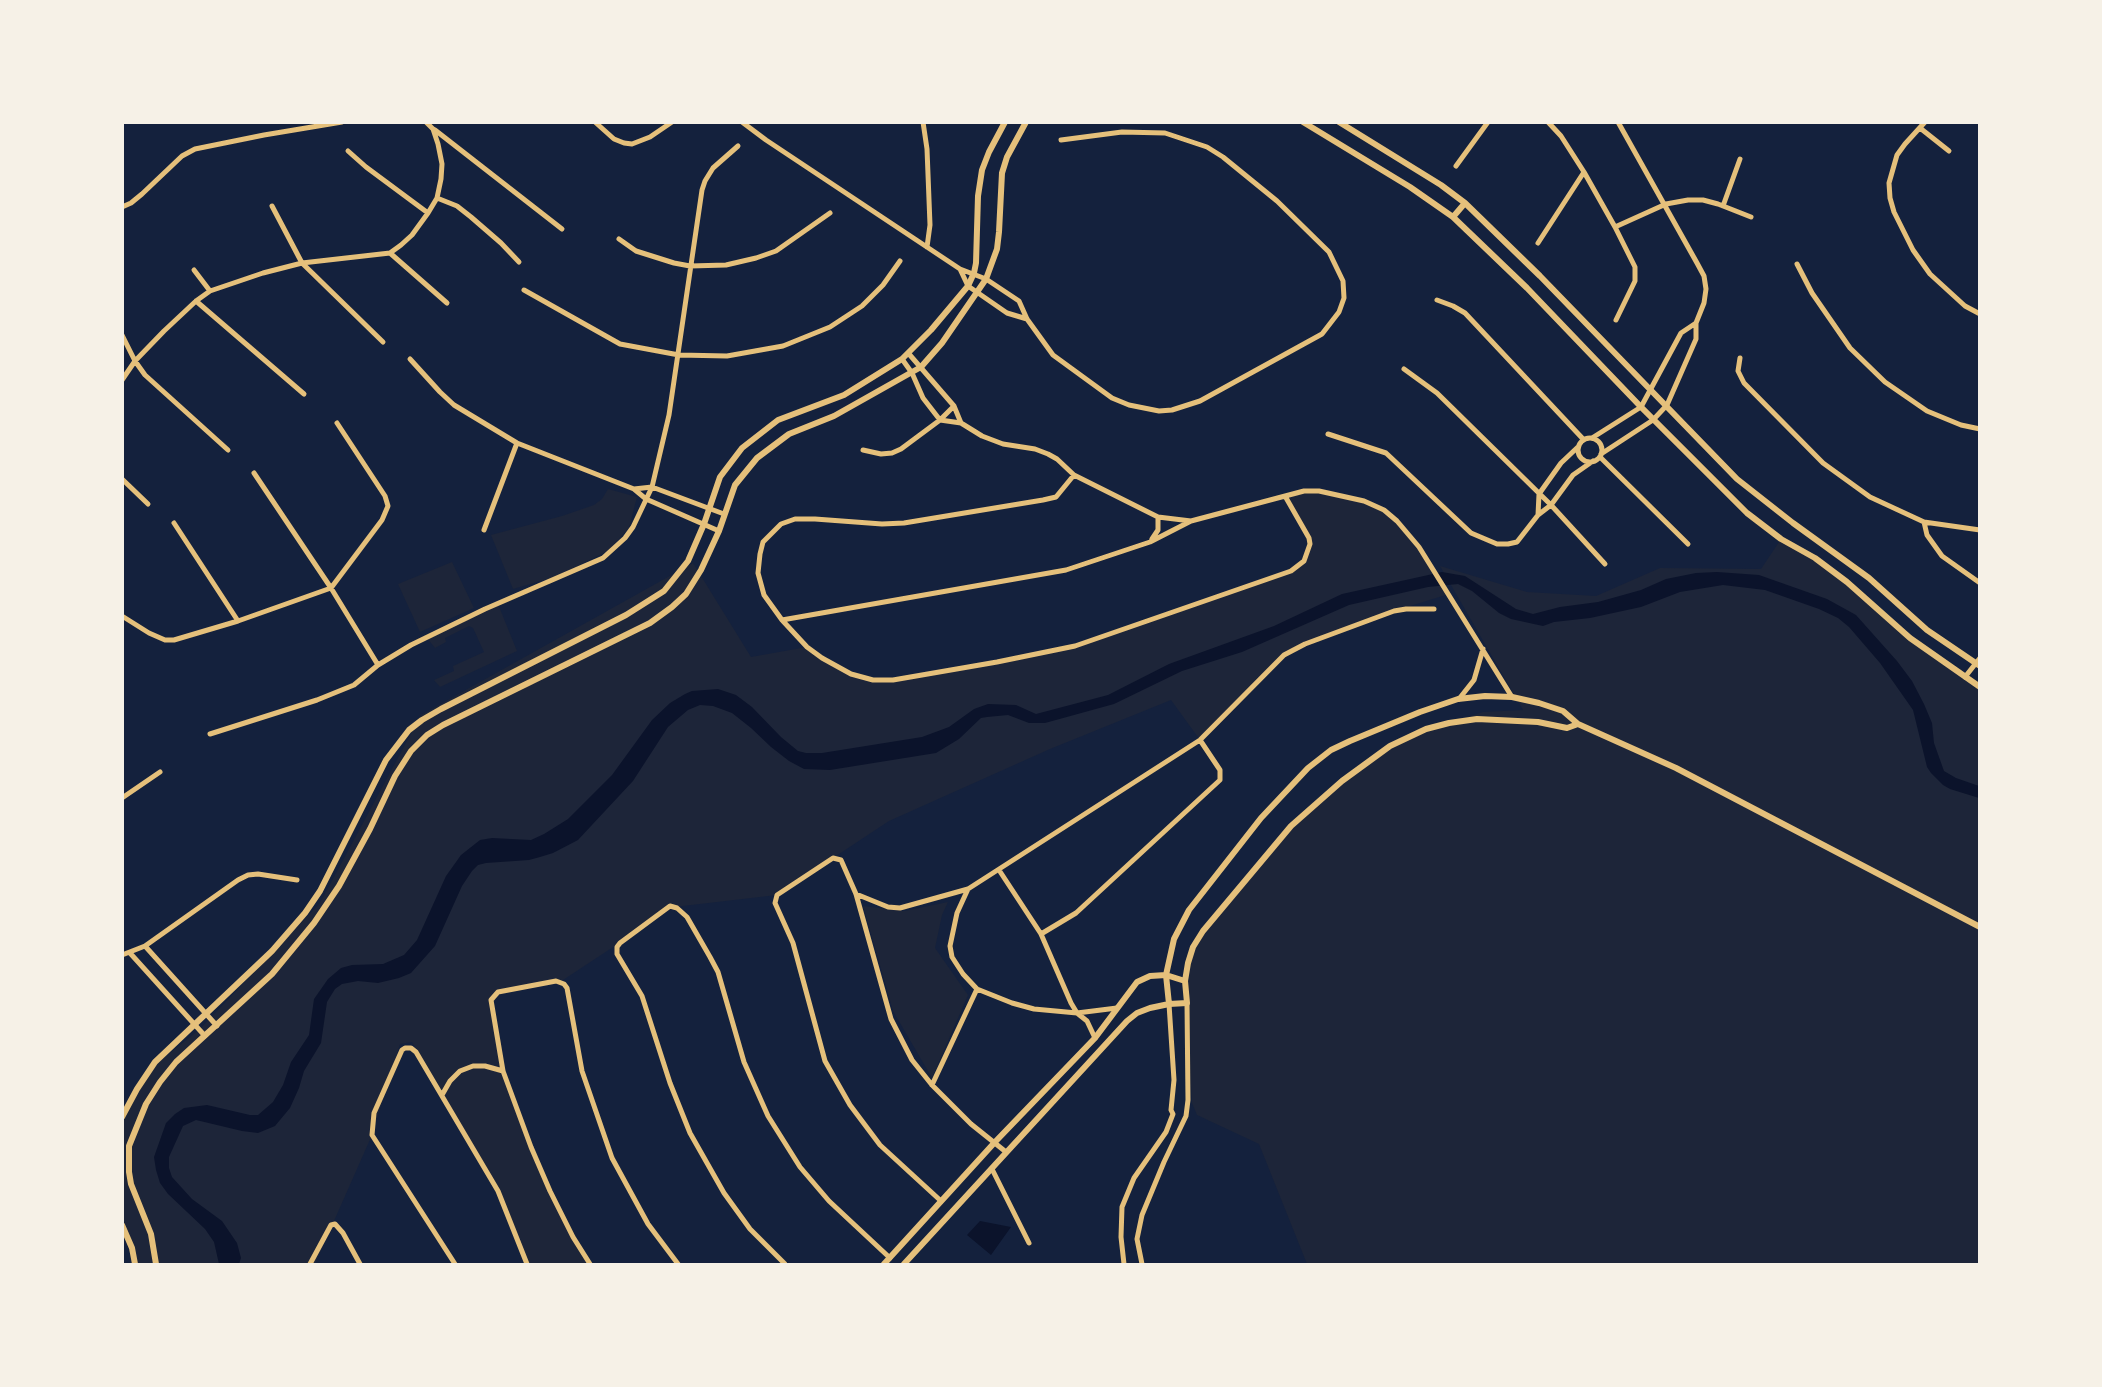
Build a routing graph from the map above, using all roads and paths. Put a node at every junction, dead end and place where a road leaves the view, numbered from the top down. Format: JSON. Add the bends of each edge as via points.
{"nodes":[{"id":1,"x":289,"y":122,"type":"edge"},
{"id":2,"x":342,"y":122,"type":"edge"},
{"id":3,"x":426,"y":122,"type":"edge"},
{"id":4,"x":595,"y":122,"type":"edge"},
{"id":5,"x":672,"y":122,"type":"edge"},
{"id":6,"x":742,"y":122,"type":"edge"},
{"id":7,"x":923,"y":122,"type":"edge"},
{"id":8,"x":1005,"y":122,"type":"edge"},
{"id":9,"x":1026,"y":122,"type":"edge"},
{"id":10,"x":1303,"y":122,"type":"edge"},
{"id":11,"x":1339,"y":122,"type":"edge"},
{"id":12,"x":1488,"y":122,"type":"edge"},
{"id":13,"x":1548,"y":122,"type":"edge"},
{"id":14,"x":1618,"y":122,"type":"edge"},
{"id":15,"x":1923,"y":125,"type":"edge"},
{"id":16,"x":433,"y":129,"type":"junction"},
{"id":17,"x":288,"y":131,"type":"junction"},
{"id":18,"x":1061,"y":140,"type":"dead end"},
{"id":19,"x":738,"y":146,"type":"dead end"},
{"id":20,"x":348,"y":151,"type":"dead end"},
{"id":21,"x":1949,"y":151,"type":"dead end"},
{"id":22,"x":1740,"y":159,"type":"dead end"},
{"id":23,"x":1456,"y":166,"type":"dead end"},
{"id":24,"x":1584,"y":172,"type":"junction"},
{"id":25,"x":437,"y":198,"type":"junction"},
{"id":26,"x":1465,"y":203,"type":"junction"},
{"id":27,"x":1666,"y":204,"type":"junction"},
{"id":28,"x":272,"y":206,"type":"dead end"},
{"id":29,"x":1723,"y":206,"type":"junction"},
{"id":30,"x":122,"y":207,"type":"edge"},
{"id":31,"x":428,"y":213,"type":"junction"},
{"id":32,"x":830,"y":213,"type":"dead end"},
{"id":33,"x":1453,"y":217,"type":"junction"},
{"id":34,"x":1751,"y":217,"type":"dead end"},
{"id":35,"x":1615,"y":227,"type":"junction"},
{"id":36,"x":562,"y":229,"type":"dead end"},
{"id":37,"x":619,"y":239,"type":"dead end"},
{"id":38,"x":1538,"y":243,"type":"dead end"},
{"id":39,"x":928,"y":247,"type":"junction"},
{"id":40,"x":390,"y":253,"type":"junction"},
{"id":41,"x":900,"y":261,"type":"dead end"},
{"id":42,"x":519,"y":262,"type":"dead end"},
{"id":43,"x":302,"y":263,"type":"junction"},
{"id":44,"x":1797,"y":264,"type":"dead end"},
{"id":45,"x":690,"y":266,"type":"junction"},
{"id":46,"x":960,"y":269,"type":"junction"},
{"id":47,"x":194,"y":270,"type":"dead end"},
{"id":48,"x":974,"y":273,"type":"junction"},
{"id":49,"x":986,"y":279,"type":"junction"},
{"id":50,"x":968,"y":286,"type":"junction"},
{"id":51,"x":524,"y":290,"type":"dead end"},
{"id":52,"x":210,"y":291,"type":"junction"},
{"id":53,"x":978,"y":292,"type":"junction"},
{"id":54,"x":1437,"y":300,"type":"dead end"},
{"id":55,"x":196,"y":301,"type":"junction"},
{"id":56,"x":447,"y":303,"type":"dead end"},
{"id":57,"x":1979,"y":314,"type":"edge"},
{"id":58,"x":1027,"y":319,"type":"junction"},
{"id":59,"x":1616,"y":320,"type":"dead end"},
{"id":60,"x":1696,"y":323,"type":"junction"},
{"id":61,"x":122,"y":335,"type":"edge"},
{"id":62,"x":383,"y":342,"type":"dead end"},
{"id":63,"x":909,"y":354,"type":"junction"},
{"id":64,"x":1671,"y":354,"type":"junction"},
{"id":65,"x":679,"y":355,"type":"junction"},
{"id":66,"x":1740,"y":358,"type":"dead end"},
{"id":67,"x":410,"y":359,"type":"dead end"},
{"id":68,"x":902,"y":359,"type":"junction"},
{"id":69,"x":135,"y":361,"type":"junction"},
{"id":70,"x":1685,"y":361,"type":"junction"},
{"id":71,"x":920,"y":367,"type":"junction"},
{"id":72,"x":1404,"y":369,"type":"dead end"},
{"id":73,"x":912,"y":373,"type":"junction"},
{"id":74,"x":122,"y":380,"type":"edge"},
{"id":75,"x":1651,"y":390,"type":"junction"},
{"id":76,"x":303,"y":394,"type":"dead end"},
{"id":77,"x":1667,"y":405,"type":"junction"},
{"id":78,"x":954,"y":406,"type":"junction"},
{"id":79,"x":1641,"y":407,"type":"junction"},
{"id":80,"x":940,"y":420,"type":"junction"},
{"id":81,"x":1653,"y":420,"type":"junction"},
{"id":82,"x":337,"y":423,"type":"dead end"},
{"id":83,"x":961,"y":423,"type":"junction"},
{"id":84,"x":1979,"y":429,"type":"edge"},
{"id":85,"x":1328,"y":434,"type":"dead end"},
{"id":86,"x":1592,"y":438,"type":"junction"},
{"id":87,"x":1584,"y":440,"type":"junction"},
{"id":88,"x":517,"y":443,"type":"junction"},
{"id":89,"x":1579,"y":446,"type":"junction"},
{"id":90,"x":228,"y":450,"type":"dead end"},
{"id":91,"x":863,"y":450,"type":"dead end"},
{"id":92,"x":1600,"y":455,"type":"junction"},
{"id":93,"x":1593,"y":461,"type":"junction"},
{"id":94,"x":254,"y":473,"type":"dead end"},
{"id":95,"x":1074,"y":475,"type":"junction"},
{"id":96,"x":122,"y":479,"type":"edge"},
{"id":97,"x":652,"y":487,"type":"junction"},
{"id":98,"x":634,"y":489,"type":"junction"},
{"id":99,"x":1539,"y":494,"type":"junction"},
{"id":100,"x":1285,"y":496,"type":"junction"},
{"id":101,"x":646,"y":499,"type":"junction"},
{"id":102,"x":148,"y":504,"type":"dead end"},
{"id":103,"x":1550,"y":505,"type":"junction"},
{"id":104,"x":708,"y":508,"type":"junction"},
{"id":105,"x":724,"y":514,"type":"junction"},
{"id":106,"x":1538,"y":515,"type":"junction"},
{"id":107,"x":1158,"y":517,"type":"junction"},
{"id":108,"x":1191,"y":520,"type":"junction"},
{"id":109,"x":1924,"y":522,"type":"junction"},
{"id":110,"x":174,"y":523,"type":"dead end"},
{"id":111,"x":704,"y":524,"type":"junction"},
{"id":112,"x":484,"y":530,"type":"dead end"},
{"id":113,"x":719,"y":530,"type":"junction"},
{"id":114,"x":1979,"y":530,"type":"edge"},
{"id":115,"x":1150,"y":542,"type":"junction"},
{"id":116,"x":1688,"y":544,"type":"dead end"},
{"id":117,"x":1823,"y":545,"type":"junction"},
{"id":118,"x":1815,"y":558,"type":"junction"},
{"id":119,"x":1605,"y":564,"type":"dead end"},
{"id":120,"x":1979,"y":583,"type":"edge"},
{"id":121,"x":331,"y":587,"type":"junction"},
{"id":122,"x":1434,"y":609,"type":"dead end"},
{"id":123,"x":122,"y":616,"type":"edge"},
{"id":124,"x":782,"y":620,"type":"junction"},
{"id":125,"x":238,"y":621,"type":"junction"},
{"id":126,"x":1483,"y":649,"type":"junction"},
{"id":127,"x":1978,"y":662,"type":"edge"},
{"id":128,"x":378,"y":665,"type":"junction"},
{"id":129,"x":1965,"y":677,"type":"junction"},
{"id":130,"x":1979,"y":687,"type":"edge"},
{"id":131,"x":1512,"y":697,"type":"junction"},
{"id":132,"x":1458,"y":699,"type":"junction"},
{"id":133,"x":1578,"y":724,"type":"junction"},
{"id":134,"x":210,"y":734,"type":"dead end"},
{"id":135,"x":1200,"y":740,"type":"junction"},
{"id":136,"x":160,"y":772,"type":"dead end"},
{"id":137,"x":122,"y":798,"type":"edge"},
{"id":138,"x":365,"y":801,"type":"junction"},
{"id":139,"x":380,"y":808,"type":"junction"},
{"id":140,"x":999,"y":870,"type":"junction"},
{"id":141,"x":297,"y":880,"type":"dead end"},
{"id":142,"x":968,"y":889,"type":"junction"},
{"id":143,"x":856,"y":894,"type":"junction"},
{"id":144,"x":1979,"y":928,"type":"edge"},
{"id":145,"x":1041,"y":934,"type":"junction"},
{"id":146,"x":145,"y":946,"type":"junction"},
{"id":147,"x":130,"y":953,"type":"junction"},
{"id":148,"x":122,"y":955,"type":"edge"},
{"id":149,"x":1166,"y":975,"type":"junction"},
{"id":150,"x":1185,"y":981,"type":"junction"},
{"id":151,"x":977,"y":989,"type":"junction"},
{"id":152,"x":1187,"y":1003,"type":"junction"},
{"id":153,"x":1169,"y":1004,"type":"junction"},
{"id":154,"x":1117,"y":1008,"type":"junction"},
{"id":155,"x":1077,"y":1013,"type":"junction"},
{"id":156,"x":206,"y":1014,"type":"junction"},
{"id":157,"x":195,"y":1024,"type":"junction"},
{"id":158,"x":217,"y":1026,"type":"junction"},
{"id":159,"x":205,"y":1036,"type":"junction"},
{"id":160,"x":1095,"y":1038,"type":"junction"},
{"id":161,"x":503,"y":1071,"type":"junction"},
{"id":162,"x":932,"y":1085,"type":"junction"},
{"id":163,"x":442,"y":1095,"type":"junction"},
{"id":164,"x":122,"y":1117,"type":"edge"},
{"id":165,"x":995,"y":1142,"type":"junction"},
{"id":166,"x":1006,"y":1152,"type":"junction"},
{"id":167,"x":992,"y":1169,"type":"junction"},
{"id":168,"x":942,"y":1201,"type":"junction"},
{"id":169,"x":122,"y":1225,"type":"edge"},
{"id":170,"x":1029,"y":1243,"type":"dead end"},
{"id":171,"x":890,"y":1258,"type":"junction"},
{"id":172,"x":135,"y":1265,"type":"edge"},
{"id":173,"x":156,"y":1265,"type":"edge"},
{"id":174,"x":310,"y":1265,"type":"edge"},
{"id":175,"x":360,"y":1265,"type":"edge"},
{"id":176,"x":455,"y":1265,"type":"edge"},
{"id":177,"x":527,"y":1265,"type":"edge"},
{"id":178,"x":590,"y":1265,"type":"edge"},
{"id":179,"x":678,"y":1265,"type":"edge"},
{"id":180,"x":785,"y":1265,"type":"edge"},
{"id":181,"x":884,"y":1265,"type":"edge"},
{"id":182,"x":904,"y":1265,"type":"edge"},
{"id":183,"x":1124,"y":1265,"type":"edge"},
{"id":184,"x":1142,"y":1265,"type":"edge"}],
"edges":[{"from":1,"to":17,"type":"street"},
{"from":2,"to":17,"type":"street"},
{"from":3,"to":16,"type":"street"},
{"from":4,"to":5,"type":"street","via":[[614,139],[632,144]]},
{"from":6,"to":39,"type":"street"},
{"from":7,"to":39,"type":"street"},
{"from":8,"to":48,"type":"street","via":[[982,170]]},
{"from":9,"to":49,"type":"street","via":[[1002,173],[997,249]]},
{"from":10,"to":33,"type":"street"},
{"from":11,"to":26,"type":"street"},
{"from":12,"to":23,"type":"street"},
{"from":13,"to":24,"type":"street"},
{"from":14,"to":27,"type":"street"},
{"from":15,"to":21,"type":"street"},
{"from":15,"to":57,"type":"street","via":[[1905,144],[1891,170],[1892,205],[1930,274]]},
{"from":16,"to":25,"type":"street","via":[[442,164]]},
{"from":16,"to":36,"type":"street"},
{"from":17,"to":30,"type":"street","via":[[195,149]]},
{"from":18,"to":58,"type":"street","via":[[1122,132],[1165,133],[1208,147],[1277,201],[1329,252],[1343,281],[1344,298],[1333,322],[1301,347],[1200,401],[1159,411],[1112,398],[1053,355]]},
{"from":19,"to":45,"type":"street","via":[[705,181]]},
{"from":20,"to":31,"type":"street"},
{"from":22,"to":29,"type":"street"},
{"from":24,"to":35,"type":"street"},
{"from":24,"to":38,"type":"street"},
{"from":25,"to":31,"type":"street"},
{"from":25,"to":42,"type":"street","via":[[457,206]]},
{"from":26,"to":33,"type":"street"},
{"from":26,"to":75,"type":"street"},
{"from":27,"to":29,"type":"street","via":[[1703,200]]},
{"from":27,"to":35,"type":"street"},
{"from":27,"to":60,"type":"street","via":[[1704,276],[1704,303]]},
{"from":28,"to":43,"type":"street"},
{"from":29,"to":34,"type":"street"},
{"from":31,"to":40,"type":"street","via":[[412,235]]},
{"from":32,"to":45,"type":"street","via":[[776,251],[726,265]]},
{"from":33,"to":79,"type":"street"},
{"from":35,"to":59,"type":"street","via":[[1636,274]]},
{"from":37,"to":45,"type":"street","via":[[649,257]]},
{"from":39,"to":46,"type":"street"},
{"from":40,"to":43,"type":"street"},
{"from":40,"to":56,"type":"street"},
{"from":41,"to":65,"type":"street","via":[[862,306],[830,327],[783,346],[727,356]]},
{"from":43,"to":52,"type":"street"},
{"from":43,"to":62,"type":"street"},
{"from":44,"to":84,"type":"street","via":[[1850,348],[1885,382],[1927,411]]},
{"from":45,"to":65,"type":"street"},
{"from":46,"to":48,"type":"street"},
{"from":46,"to":50,"type":"street"},
{"from":47,"to":52,"type":"street"},
{"from":48,"to":49,"type":"street"},
{"from":48,"to":50,"type":"street"},
{"from":49,"to":53,"type":"street"},
{"from":49,"to":58,"type":"street","via":[[1019,301]]},
{"from":50,"to":53,"type":"street"},
{"from":50,"to":63,"type":"street"},
{"from":51,"to":65,"type":"street","via":[[620,344]]},
{"from":52,"to":55,"type":"street"},
{"from":53,"to":58,"type":"street","via":[[1007,313]]},
{"from":53,"to":71,"type":"street"},
{"from":54,"to":87,"type":"street","via":[[1465,313]]},
{"from":55,"to":69,"type":"street"},
{"from":55,"to":76,"type":"street"},
{"from":60,"to":64,"type":"street","via":[[1681,334]]},
{"from":60,"to":70,"type":"street","via":[[1696,339]]},
{"from":61,"to":69,"type":"street"},
{"from":63,"to":68,"type":"street"},
{"from":63,"to":71,"type":"street"},
{"from":64,"to":70,"type":"street"},
{"from":64,"to":75,"type":"street"},
{"from":65,"to":97,"type":"street"},
{"from":66,"to":109,"type":"street","via":[[1738,371],[1744,383],[1823,463],[1870,496]]},
{"from":67,"to":88,"type":"street","via":[[454,405]]},
{"from":68,"to":73,"type":"street"},
{"from":68,"to":104,"type":"street","via":[[844,395],[778,420],[756,436],[720,477]]},
{"from":69,"to":74,"type":"street"},
{"from":69,"to":90,"type":"street"},
{"from":70,"to":77,"type":"street"},
{"from":71,"to":73,"type":"street"},
{"from":71,"to":78,"type":"street"},
{"from":72,"to":99,"type":"street","via":[[1437,393]]},
{"from":73,"to":80,"type":"street"},
{"from":73,"to":105,"type":"street","via":[[776,443],[735,485]]},
{"from":75,"to":77,"type":"street"},
{"from":75,"to":79,"type":"street"},
{"from":77,"to":81,"type":"street"},
{"from":77,"to":117,"type":"street","via":[[1737,479]]},
{"from":78,"to":80,"type":"street"},
{"from":78,"to":83,"type":"street"},
{"from":79,"to":81,"type":"street"},
{"from":79,"to":86,"type":"street"},
{"from":80,"to":83,"type":"street"},
{"from":80,"to":91,"type":"street","via":[[892,453]]},
{"from":81,"to":92,"type":"street"},
{"from":81,"to":118,"type":"street","via":[[1747,513]]},
{"from":82,"to":121,"type":"street","via":[[388,506]]},
{"from":83,"to":95,"type":"street","via":[[1003,444],[1048,454]]},
{"from":85,"to":106,"type":"street","via":[[1386,453],[1458,523],[1484,539],[1508,544],[1517,541]]},
{"from":86,"to":87,"type":"street"},
{"from":86,"to":92,"type":"street","via":[[1601,446]]},
{"from":87,"to":89,"type":"street"},
{"from":88,"to":98,"type":"street"},
{"from":88,"to":112,"type":"street"},
{"from":89,"to":93,"type":"street","via":[[1582,458]]},
{"from":89,"to":99,"type":"street"},
{"from":92,"to":93,"type":"street"},
{"from":92,"to":116,"type":"street"},
{"from":93,"to":103,"type":"street","via":[[1573,475]]},
{"from":94,"to":121,"type":"street"},
{"from":95,"to":107,"type":"street"},
{"from":95,"to":124,"type":"street","via":[[1056,496],[1043,500],[904,523],[795,519],[781,524],[763,542],[758,573],[764,595]]},
{"from":96,"to":102,"type":"street"},
{"from":97,"to":98,"type":"street"},
{"from":97,"to":101,"type":"street"},
{"from":97,"to":104,"type":"street"},
{"from":98,"to":101,"type":"street"},
{"from":99,"to":103,"type":"street"},
{"from":99,"to":106,"type":"street"},
{"from":100,"to":108,"type":"street"},
{"from":100,"to":124,"type":"street","via":[[1310,544],[1304,561],[1291,571],[1075,646],[873,680],[822,658]]},
{"from":100,"to":126,"type":"street","via":[[1319,491],[1364,501],[1397,520]]},
{"from":101,"to":111,"type":"street"},
{"from":101,"to":128,"type":"street","via":[[629,533],[603,558],[448,626]]},
{"from":103,"to":106,"type":"street"},
{"from":103,"to":119,"type":"street"},
{"from":104,"to":105,"type":"street"},
{"from":104,"to":111,"type":"street"},
{"from":105,"to":113,"type":"street"},
{"from":107,"to":108,"type":"street"},
{"from":107,"to":115,"type":"street","via":[[1158,530]]},
{"from":108,"to":115,"type":"street"},
{"from":109,"to":114,"type":"street"},
{"from":109,"to":120,"type":"street","via":[[1927,535],[1942,555]]},
{"from":110,"to":125,"type":"street"},
{"from":111,"to":113,"type":"street"},
{"from":111,"to":138,"type":"street","via":[[688,561],[654,599],[415,725],[393,748]]},
{"from":113,"to":139,"type":"street","via":[[701,570],[672,607],[427,735],[402,764]]},
{"from":115,"to":124,"type":"street","via":[[1048,574]]},
{"from":117,"to":118,"type":"street"},
{"from":117,"to":127,"type":"street","via":[[1869,578],[1927,630]]},
{"from":118,"to":129,"type":"street","via":[[1910,638]]},
{"from":121,"to":125,"type":"street"},
{"from":121,"to":128,"type":"street"},
{"from":122,"to":135,"type":"street","via":[[1394,611],[1284,655]]},
{"from":123,"to":125,"type":"street","via":[[165,640]]},
{"from":126,"to":131,"type":"street"},
{"from":126,"to":132,"type":"street","via":[[1474,680]]},
{"from":127,"to":129,"type":"street"},
{"from":128,"to":134,"type":"street","via":[[354,685],[337,692]]},
{"from":129,"to":130,"type":"street"},
{"from":131,"to":132,"type":"street"},
{"from":131,"to":133,"type":"street","via":[[1563,712]]},
{"from":132,"to":149,"type":"street","via":[[1350,741],[1308,768],[1261,818],[1189,910],[1174,939]]},
{"from":133,"to":144,"type":"street","via":[[1676,768]]},
{"from":133,"to":150,"type":"street","via":[[1567,728],[1477,719],[1426,729],[1390,746],[1321,798],[1278,841],[1203,931],[1193,947]]},
{"from":135,"to":140,"type":"street"},
{"from":135,"to":145,"type":"street","via":[[1220,770],[1220,780],[1076,913]]},
{"from":136,"to":137,"type":"street"},
{"from":138,"to":139,"type":"street"},
{"from":138,"to":156,"type":"street","via":[[305,913]]},
{"from":139,"to":158,"type":"street","via":[[339,886],[307,933]]},
{"from":140,"to":142,"type":"street"},
{"from":140,"to":145,"type":"street"},
{"from":141,"to":146,"type":"street","via":[[258,874],[238,880]]},
{"from":142,"to":143,"type":"street","via":[[900,908]]},
{"from":142,"to":151,"type":"street","via":[[950,946],[951,957]]},
{"from":143,"to":162,"type":"street","via":[[891,1019],[912,1060]]},
{"from":143,"to":168,"type":"street","via":[[841,860],[835,858],[775,900],[793,943],[825,1060],[880,1145]]},
{"from":145,"to":155,"type":"street"},
{"from":146,"to":147,"type":"street"},
{"from":146,"to":156,"type":"street"},
{"from":147,"to":148,"type":"street"},
{"from":147,"to":157,"type":"street"},
{"from":149,"to":150,"type":"street"},
{"from":149,"to":153,"type":"street"},
{"from":149,"to":154,"type":"street","via":[[1142,979]]},
{"from":150,"to":152,"type":"street"},
{"from":151,"to":155,"type":"street","via":[[1034,1009]]},
{"from":151,"to":162,"type":"street"},
{"from":152,"to":153,"type":"street"},
{"from":152,"to":184,"type":"street","via":[[1186,1116],[1142,1215],[1137,1239]]},
{"from":153,"to":166,"type":"street","via":[[1137,1013],[1127,1021]]},
{"from":153,"to":183,"type":"street","via":[[1172,1114],[1122,1207]]},
{"from":154,"to":155,"type":"street"},
{"from":154,"to":160,"type":"street"},
{"from":155,"to":160,"type":"street"},
{"from":156,"to":157,"type":"street"},
{"from":156,"to":158,"type":"street"},
{"from":157,"to":159,"type":"street"},
{"from":157,"to":164,"type":"street","via":[[147,1071]]},
{"from":158,"to":159,"type":"street"},
{"from":159,"to":173,"type":"street","via":[[160,1082],[129,1146],[131,1184],[151,1234]]},
{"from":160,"to":165,"type":"street"},
{"from":161,"to":163,"type":"street","via":[[485,1066],[460,1071]]},
{"from":161,"to":178,"type":"street","via":[[550,1191]]},
{"from":161,"to":179,"type":"street","via":[[492,998],[498,992],[556,981],[564,984],[582,1071],[612,1158],[648,1224]]},
{"from":162,"to":165,"type":"street"},
{"from":163,"to":176,"type":"street","via":[[416,1052],[402,1050],[374,1113],[372,1135]]},
{"from":163,"to":177,"type":"street","via":[[498,1191]]},
{"from":165,"to":166,"type":"street"},
{"from":165,"to":168,"type":"street"},
{"from":166,"to":167,"type":"street"},
{"from":167,"to":170,"type":"street"},
{"from":167,"to":182,"type":"street"},
{"from":168,"to":171,"type":"street"},
{"from":169,"to":172,"type":"street"},
{"from":171,"to":180,"type":"street","via":[[829,1202],[768,1116],[744,1062],[718,972],[687,917],[670,906],[618,945],[617,951],[642,996],[690,1133],[724,1193]]},
{"from":171,"to":181,"type":"street"},
{"from":174,"to":175,"type":"street","via":[[331,1225],[337,1224]]}]}
